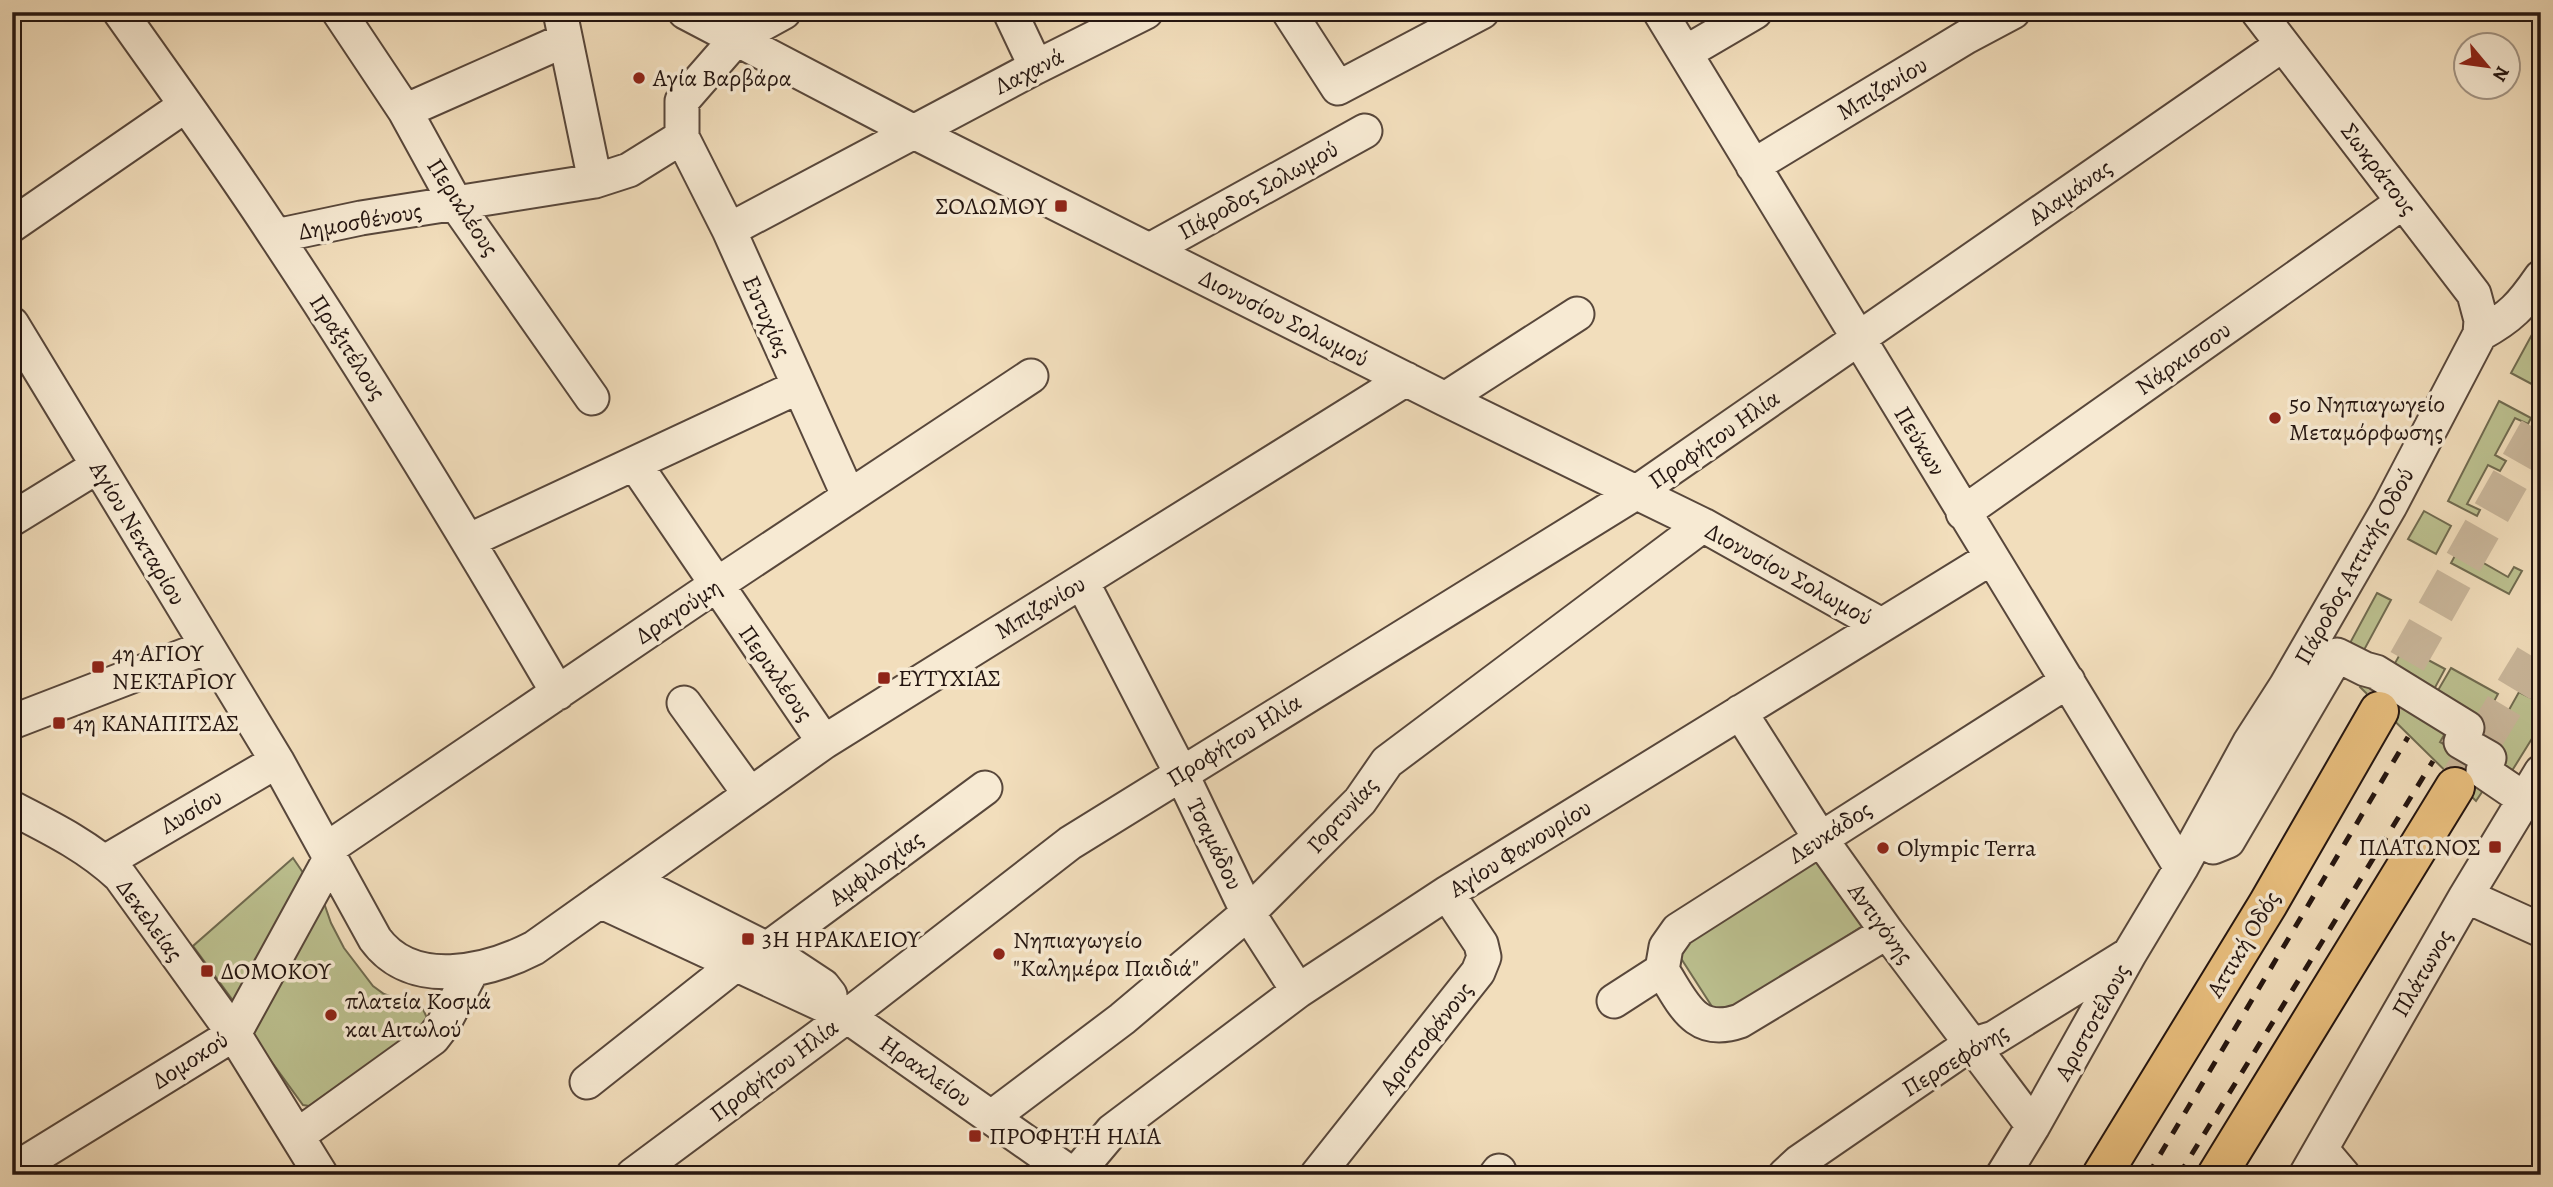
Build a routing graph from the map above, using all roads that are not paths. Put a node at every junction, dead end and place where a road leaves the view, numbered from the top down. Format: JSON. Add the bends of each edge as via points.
{"nodes":[{"id":1,"x":120,"y":12,"type":"edge"},
{"id":2,"x":339,"y":12,"type":"edge"},
{"id":3,"x":685,"y":12,"type":"edge"},
{"id":4,"x":784,"y":12,"type":"edge"},
{"id":5,"x":1010,"y":12,"type":"edge"},
{"id":6,"x":1146,"y":12,"type":"edge"},
{"id":7,"x":1289,"y":12,"type":"edge"},
{"id":8,"x":1482,"y":12,"type":"edge"},
{"id":9,"x":1660,"y":12,"type":"edge"},
{"id":10,"x":1755,"y":12,"type":"edge"},
{"id":11,"x":2013,"y":12,"type":"edge"},
{"id":12,"x":2258,"y":12,"type":"edge"},
{"id":13,"x":562,"y":26,"type":"edge"},
{"id":14,"x":737,"y":38,"type":"junction"},
{"id":15,"x":2282,"y":45,"type":"junction"},
{"id":16,"x":1685,"y":53,"type":"junction"},
{"id":17,"x":1035,"y":67,"type":"junction"},
{"id":18,"x":186,"y":105,"type":"junction"},
{"id":19,"x":405,"y":111,"type":"junction"},
{"id":20,"x":1365,"y":131,"type":"dead end"},
{"id":21,"x":914,"y":132,"type":"junction"},
{"id":22,"x":682,"y":137,"type":"junction"},
{"id":23,"x":1753,"y":166,"type":"junction"},
{"id":24,"x":595,"y":181,"type":"junction"},
{"id":25,"x":2403,"y":202,"type":"junction"},
{"id":26,"x":456,"y":204,"type":"junction"},
{"id":27,"x":12,"y":225,"type":"edge"},
{"id":28,"x":729,"y":230,"type":"junction"},
{"id":29,"x":276,"y":236,"type":"junction"},
{"id":30,"x":1150,"y":250,"type":"junction"},
{"id":31,"x":2541,"y":277,"type":"edge"},
{"id":32,"x":1577,"y":314,"type":"dead end"},
{"id":33,"x":12,"y":324,"type":"edge"},
{"id":34,"x":2480,"y":334,"type":"junction"},
{"id":35,"x":1858,"y":340,"type":"junction"},
{"id":36,"x":1031,"y":376,"type":"dead end"},
{"id":37,"x":1406,"y":379,"type":"junction"},
{"id":38,"x":798,"y":387,"type":"junction"},
{"id":39,"x":592,"y":398,"type":"dead end"},
{"id":40,"x":1445,"y":399,"type":"junction"},
{"id":41,"x":635,"y":464,"type":"junction"},
{"id":42,"x":98,"y":466,"type":"junction"},
{"id":43,"x":1637,"y":492,"type":"junction"},
{"id":44,"x":849,"y":497,"type":"junction"},
{"id":45,"x":1964,"y":513,"type":"junction"},
{"id":46,"x":12,"y":519,"type":"edge"},
{"id":47,"x":1703,"y":525,"type":"junction"},
{"id":48,"x":468,"y":541,"type":"junction"},
{"id":49,"x":1991,"y":558,"type":"junction"},
{"id":50,"x":1082,"y":582,"type":"junction"},
{"id":51,"x":716,"y":585,"type":"junction"},
{"id":52,"x":1881,"y":625,"type":"junction"},
{"id":53,"x":207,"y":647,"type":"junction"},
{"id":54,"x":2067,"y":681,"type":"junction"},
{"id":55,"x":558,"y":693,"type":"junction"},
{"id":56,"x":684,"y":703,"type":"dead end"},
{"id":57,"x":1740,"y":712,"type":"junction"},
{"id":58,"x":2379,"y":712,"type":"tunnel mouth"},
{"id":59,"x":12,"y":722,"type":"edge"},
{"id":60,"x":824,"y":742,"type":"junction"},
{"id":61,"x":277,"y":761,"type":"junction"},
{"id":62,"x":1181,"y":773,"type":"junction"},
{"id":63,"x":2532,"y":785,"type":"edge"},
{"id":64,"x":2455,"y":787,"type":"tunnel mouth"},
{"id":65,"x":985,"y":788,"type":"dead end"},
{"id":66,"x":749,"y":793,"type":"junction"},
{"id":67,"x":12,"y":808,"type":"edge"},
{"id":68,"x":1820,"y":838,"type":"junction"},
{"id":69,"x":2198,"y":838,"type":"junction"},
{"id":70,"x":329,"y":853,"type":"junction"},
{"id":71,"x":105,"y":862,"type":"junction"},
{"id":72,"x":2181,"y":868,"type":"junction"},
{"id":73,"x":630,"y":880,"type":"junction"},
{"id":74,"x":1447,"y":894,"type":"junction"},
{"id":75,"x":2466,"y":895,"type":"junction"},
{"id":76,"x":589,"y":909,"type":"junction"},
{"id":77,"x":1248,"y":913,"type":"junction"},
{"id":78,"x":2541,"y":930,"type":"edge"},
{"id":79,"x":1887,"y":932,"type":"junction"},
{"id":80,"x":766,"y":949,"type":"junction"},
{"id":81,"x":2130,"y":953,"type":"junction"},
{"id":82,"x":471,"y":959,"type":"junction"},
{"id":83,"x":736,"y":964,"type":"junction"},
{"id":84,"x":1662,"y":970,"type":"junction"},
{"id":85,"x":1298,"y":990,"type":"junction"},
{"id":86,"x":1614,"y":1001,"type":"dead end"},
{"id":87,"x":847,"y":1016,"type":"junction"},
{"id":88,"x":234,"y":1034,"type":"junction"},
{"id":89,"x":1971,"y":1045,"type":"junction"},
{"id":90,"x":587,"y":1082,"type":"dead end"},
{"id":91,"x":992,"y":1117,"type":"junction"},
{"id":92,"x":2034,"y":1126,"type":"junction"},
{"id":93,"x":297,"y":1136,"type":"junction"},
{"id":94,"x":2313,"y":1162,"type":"edge"},
{"id":95,"x":12,"y":1171,"type":"edge"},
{"id":96,"x":1057,"y":1171,"type":"edge"},
{"id":97,"x":321,"y":1175,"type":"edge"},
{"id":98,"x":634,"y":1175,"type":"edge"},
{"id":99,"x":1317,"y":1175,"type":"edge"},
{"id":100,"x":1785,"y":1175,"type":"edge"},
{"id":101,"x":2003,"y":1175,"type":"edge"},
{"id":102,"x":2102,"y":1175,"type":"edge"},
{"id":103,"x":2217,"y":1175,"type":"edge"},
{"id":104,"x":2343,"y":1175,"type":"edge"}],
"edges":[{"from":1,"to":18,"type":"street","name":"Πραξιτέλους"},
{"from":2,"to":19,"type":"street","name":"Περικλέους"},
{"from":3,"to":14,"type":"street","name":"Διονυσίου Σολωμού"},
{"from":4,"to":14,"type":"street"},
{"from":5,"to":17,"type":"street"},
{"from":6,"to":17,"type":"street","name":"Λαχανά"},
{"from":7,"to":8,"type":"street","via":[[1338,88]]},
{"from":9,"to":16,"type":"street","name":"Πεύκων"},
{"from":10,"to":16,"type":"street"},
{"from":11,"to":23,"type":"street","name":"Μπιζανίου"},
{"from":12,"to":15,"type":"street","name":"Σωκράτους"},
{"from":13,"to":19,"type":"street"},
{"from":13,"to":24,"type":"street"},
{"from":14,"to":21,"type":"street","name":"Διονυσίου Σολωμού"},
{"from":14,"to":22,"type":"street","via":[[682,101]]},
{"from":15,"to":25,"type":"street","name":"Σωκράτους"},
{"from":15,"to":35,"type":"street","name":"Αλαμάνας"},
{"from":16,"to":23,"type":"street","name":"Πεύκων"},
{"from":17,"to":21,"type":"street","name":"Λαχανά"},
{"from":18,"to":27,"type":"street"},
{"from":18,"to":29,"type":"street","name":"Πραξιτέλους"},
{"from":19,"to":26,"type":"street","name":"Περικλέους"},
{"from":20,"to":30,"type":"street","name":"Πάροδος Σολωμού"},
{"from":21,"to":28,"type":"street","name":"Λαχανά"},
{"from":21,"to":30,"type":"street","name":"Διονυσίου Σολωμού"},
{"from":22,"to":24,"type":"street","name":"Δημοσθένους","via":[[629,170]]},
{"from":22,"to":28,"type":"street","name":"Ευτυχίας"},
{"from":23,"to":35,"type":"street","name":"Πεύκων"},
{"from":24,"to":26,"type":"street","name":"Δημοσθένους"},
{"from":25,"to":34,"type":"street","name":"Σωκράτους","via":[[2474,294]]},
{"from":25,"to":45,"type":"street","name":"Νάρκισσου"},
{"from":26,"to":29,"type":"street","name":"Δημοσθένους"},
{"from":26,"to":39,"type":"street","name":"Περικλέους"},
{"from":28,"to":38,"type":"street","name":"Ευτυχίας"},
{"from":29,"to":48,"type":"street","name":"Πραξιτέλους"},
{"from":30,"to":37,"type":"street","name":"Διονυσίου Σολωμού"},
{"from":31,"to":34,"type":"street","via":[[2507,319]]},
{"from":32,"to":40,"type":"street"},
{"from":33,"to":42,"type":"street","name":"Αγίου Νεκταρίου"},
{"from":34,"to":69,"type":"street","name":"Πάροδος Αττικής Οδού","via":[[2390,506]]},
{"from":35,"to":43,"type":"street","name":"Προφήτου Ηλία"},
{"from":35,"to":45,"type":"street","name":"Πεύκων"},
{"from":36,"to":44,"type":"street","name":"Δραγούμη"},
{"from":37,"to":40,"type":"street","name":"Διονυσίου Σολωμού"},
{"from":37,"to":50,"type":"street","name":"Μπιζανίου"},
{"from":38,"to":41,"type":"street"},
{"from":38,"to":44,"type":"street","name":"Ευτυχίας"},
{"from":40,"to":43,"type":"street","name":"Διονυσίου Σολωμού"},
{"from":41,"to":48,"type":"street"},
{"from":41,"to":51,"type":"street","name":"Περικλέους"},
{"from":42,"to":46,"type":"street"},
{"from":42,"to":53,"type":"street","name":"Αγίου Νεκταρίου"},
{"from":43,"to":47,"type":"street","name":"Διονυσίου Σολωμού"},
{"from":43,"to":62,"type":"street","name":"Προφήτου Ηλία"},
{"from":44,"to":51,"type":"street","name":"Δραγούμη"},
{"from":45,"to":49,"type":"street","name":"Πεύκων"},
{"from":47,"to":52,"type":"street","name":"Διονυσίου Σολωμού"},
{"from":47,"to":77,"type":"street","name":"Γορτυνίας","via":[[1387,761],[1360,801]]},
{"from":48,"to":55,"type":"street","name":"Πραξιτέλους"},
{"from":49,"to":52,"type":"street","name":"Αγίου Φανουρίου"},
{"from":49,"to":54,"type":"street","name":"Πεύκων"},
{"from":50,"to":60,"type":"street","name":"Μπιζανίου"},
{"from":50,"to":62,"type":"street","name":"Τσαμάδου"},
{"from":51,"to":55,"type":"street","name":"Δραγούμη"},
{"from":51,"to":60,"type":"street","name":"Περικλέους"},
{"from":52,"to":57,"type":"street","name":"Αγίου Φανουρίου"},
{"from":53,"to":59,"type":"street"},
{"from":53,"to":61,"type":"street","name":"Αγίου Νεκταρίου"},
{"from":54,"to":68,"type":"street","name":"Λευκάδος"},
{"from":54,"to":72,"type":"street","name":"Πεύκων"},
{"from":55,"to":70,"type":"street","name":"Δραγούμη"},
{"from":56,"to":66,"type":"street"},
{"from":57,"to":68,"type":"street","name":"Αντιγόνης"},
{"from":57,"to":74,"type":"street","name":"Αγίου Φανουρίου"},
{"from":58,"to":102,"type":"highway","name":"Αττική Οδός"},
{"from":60,"to":66,"type":"street","name":"Μπιζανίου"},
{"from":61,"to":70,"type":"street","name":"Αγίου Νεκταρίου"},
{"from":61,"to":71,"type":"street","name":"Λυσίου"},
{"from":62,"to":77,"type":"street","name":"Τσαμάδου"},
{"from":62,"to":87,"type":"street","name":"Προφήτου Ηλία","via":[[1070,843]]},
{"from":63,"to":69,"type":"street","via":[[2483,771],[2489,758],[2461,742],[2467,728],[2376,672],[2337,655],[2228,841],[2213,847]]},
{"from":63,"to":75,"type":"street","name":"Πλάτωνος"},
{"from":64,"to":103,"type":"highway"},
{"from":65,"to":80,"type":"street","name":"Αμφιλοχίας"},
{"from":66,"to":73,"type":"street","name":"Μπιζανίου"},
{"from":67,"to":71,"type":"street","name":"Δεκελείας","via":[[72,838]]},
{"from":68,"to":79,"type":"street","name":"Αντιγόνης"},
{"from":68,"to":84,"type":"street","name":"Λευκάδος","via":[[1678,930],[1666,947]]},
{"from":69,"to":72,"type":"street","name":"Πάροδος Αττικής Οδού"},
{"from":70,"to":82,"type":"street","name":"Αγίου Νεκταρίου","via":[[366,925],[381,948],[398,962],[449,972]]},
{"from":70,"to":88,"type":"street","name":"Δομοκού"},
{"from":71,"to":88,"type":"street","name":"Δεκελείας","via":[[120,876]]},
{"from":72,"to":81,"type":"street","name":"Αριστοτέλους"},
{"from":73,"to":76,"type":"street","name":"Μπιζανίου"},
{"from":73,"to":80,"type":"street","name":"Ηρακλείου"},
{"from":74,"to":85,"type":"street","name":"Αγίου Φανουρίου"},
{"from":74,"to":99,"type":"street","name":"Αριστοφάνους","via":[[1481,944],[1484,957],[1478,972]]},
{"from":75,"to":78,"type":"street"},
{"from":75,"to":94,"type":"street","name":"Πλάτωνος"},
{"from":76,"to":82,"type":"street","name":"Μπιζανίου","via":[[516,958]]},
{"from":76,"to":83,"type":"street","name":"Ηρακλείου"},
{"from":77,"to":85,"type":"street","name":"Τσαμάδου"},
{"from":77,"to":91,"type":"street","name":"Γορτυνίας","via":[[1122,1019]]},
{"from":79,"to":84,"type":"street","via":[[1728,1025],[1714,1026],[1689,1012]]},
{"from":79,"to":89,"type":"street","name":"Αντιγόνης"},
{"from":80,"to":87,"type":"street","name":"Ηρακλείου","via":[[823,986]]},
{"from":81,"to":89,"type":"street","name":"Περσεφόνης","via":[[1994,1038]]},
{"from":81,"to":92,"type":"street","name":"Αριστοτέλους"},
{"from":82,"to":93,"type":"street","via":[[433,1038]]},
{"from":83,"to":87,"type":"street","name":"Ηρακλείου"},
{"from":83,"to":90,"type":"street"},
{"from":84,"to":86,"type":"street"},
{"from":85,"to":96,"type":"street","name":"Αγίου Φανουρίου"},
{"from":87,"to":91,"type":"street","name":"Ηρακλείου"},
{"from":87,"to":98,"type":"street","name":"Προφήτου Ηλία"},
{"from":88,"to":93,"type":"street","name":"Δεκελείας"},
{"from":88,"to":95,"type":"street","name":"Δομοκού"},
{"from":89,"to":92,"type":"street","name":"Αντιγόνης"},
{"from":89,"to":100,"type":"street","name":"Περσεφόνης"},
{"from":91,"to":96,"type":"street","name":"Ηρακλείου"},
{"from":92,"to":101,"type":"street","name":"Αριστοτέλους"},
{"from":93,"to":97,"type":"street","name":"Δεκελείας"},
{"from":94,"to":104,"type":"street"}]}
